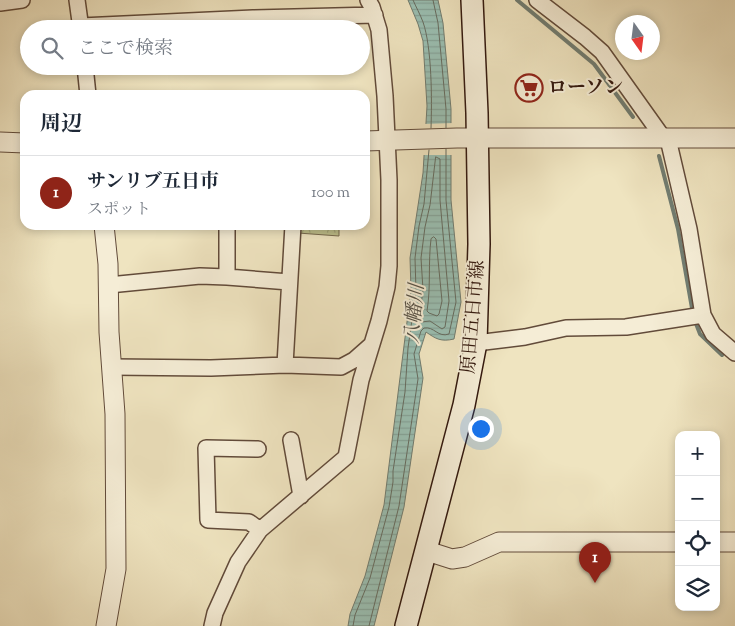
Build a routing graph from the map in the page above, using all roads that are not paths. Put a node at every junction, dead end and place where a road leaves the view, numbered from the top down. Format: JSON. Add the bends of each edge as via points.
{"nodes":[{"id":1,"x":22,"y":0,"type":"edge"},
{"id":2,"x":77,"y":0,"type":"edge"},
{"id":3,"x":368,"y":0,"type":"edge"},
{"id":4,"x":472,"y":0,"type":"edge"},
{"id":5,"x":537,"y":0,"type":"edge"},
{"id":6,"x":0,"y":3,"type":"edge"},
{"id":7,"x":375,"y":15,"type":"junction"},
{"id":8,"x":80,"y":20,"type":"edge"},
{"id":9,"x":211,"y":20,"type":"edge"},
{"id":10,"x":86,"y":75,"type":"edge"},
{"id":11,"x":87,"y":90,"type":"edge"},
{"id":12,"x":735,"y":138,"type":"edge"},
{"id":13,"x":468,"y":139,"type":"junction"},
{"id":14,"x":666,"y":139,"type":"junction"},
{"id":15,"x":394,"y":140,"type":"junction"},
{"id":16,"x":370,"y":141,"type":"edge"},
{"id":17,"x":0,"y":142,"type":"edge"},
{"id":18,"x":20,"y":143,"type":"edge"},
{"id":19,"x":104,"y":230,"type":"edge"},
{"id":20,"x":228,"y":230,"type":"edge"},
{"id":21,"x":293,"y":230,"type":"edge"},
{"id":22,"x":227,"y":277,"type":"junction"},
{"id":23,"x":289,"y":282,"type":"junction"},
{"id":24,"x":109,"y":285,"type":"junction"},
{"id":25,"x":696,"y":316,"type":"junction"},
{"id":26,"x":476,"y":343,"type":"junction"},
{"id":27,"x":371,"y":345,"type":"junction"},
{"id":28,"x":735,"y":352,"type":"edge"},
{"id":29,"x":285,"y":365,"type":"junction"},
{"id":30,"x":112,"y":367,"type":"junction"},
{"id":31,"x":291,"y":440,"type":"dead end"},
{"id":32,"x":258,"y":449,"type":"dead end"},
{"id":33,"x":301,"y":496,"type":"junction"},
{"id":34,"x":260,"y":530,"type":"junction"},
{"id":35,"x":675,"y":542,"type":"edge"},
{"id":36,"x":720,"y":542,"type":"edge"},
{"id":37,"x":735,"y":542,"type":"edge"},
{"id":38,"x":427,"y":551,"type":"junction"},
{"id":39,"x":106,"y":626,"type":"edge"},
{"id":40,"x":212,"y":626,"type":"edge"},
{"id":41,"x":406,"y":626,"type":"edge"}],
"edges":[{"from":1,"to":6,"type":"street"},
{"from":2,"to":8,"type":"street"},
{"from":3,"to":7,"type":"street"},
{"from":4,"to":13,"type":"main road","name":"原田五日市線"},
{"from":5,"to":14,"type":"street","via":[[602,52]]},
{"from":7,"to":9,"type":"street"},
{"from":7,"to":15,"type":"street"},
{"from":10,"to":11,"type":"street"},
{"from":12,"to":14,"type":"street"},
{"from":13,"to":14,"type":"street"},
{"from":13,"to":15,"type":"street"},
{"from":13,"to":26,"type":"main road","name":"原田五日市線","via":[[480,244]]},
{"from":14,"to":25,"type":"street","via":[[689,229]]},
{"from":15,"to":16,"type":"street"},
{"from":15,"to":27,"type":"street","via":[[389,180],[387,287]]},
{"from":17,"to":18,"type":"street"},
{"from":19,"to":24,"type":"street"},
{"from":20,"to":22,"type":"street"},
{"from":21,"to":23,"type":"street"},
{"from":22,"to":23,"type":"street"},
{"from":22,"to":24,"type":"street","via":[[200,276]]},
{"from":23,"to":29,"type":"street"},
{"from":24,"to":30,"type":"street"},
{"from":25,"to":26,"type":"street","via":[[626,327],[566,328]]},
{"from":25,"to":28,"type":"street"},
{"from":26,"to":38,"type":"main road","name":"原田五日市線","via":[[464,405]]},
{"from":27,"to":29,"type":"street","via":[[341,367]]},
{"from":27,"to":33,"type":"street","via":[[346,457]]},
{"from":29,"to":30,"type":"street"},
{"from":30,"to":39,"type":"street","via":[[116,569]]},
{"from":31,"to":33,"type":"street"},
{"from":32,"to":34,"type":"street","via":[[206,448],[208,520],[249,522]]},
{"from":33,"to":34,"type":"street"},
{"from":34,"to":40,"type":"street","via":[[238,562]]},
{"from":35,"to":38,"type":"street","via":[[499,542],[465,557],[452,559]]},
{"from":36,"to":37,"type":"street"},
{"from":38,"to":41,"type":"main road","name":"原田五日市線"}]}
